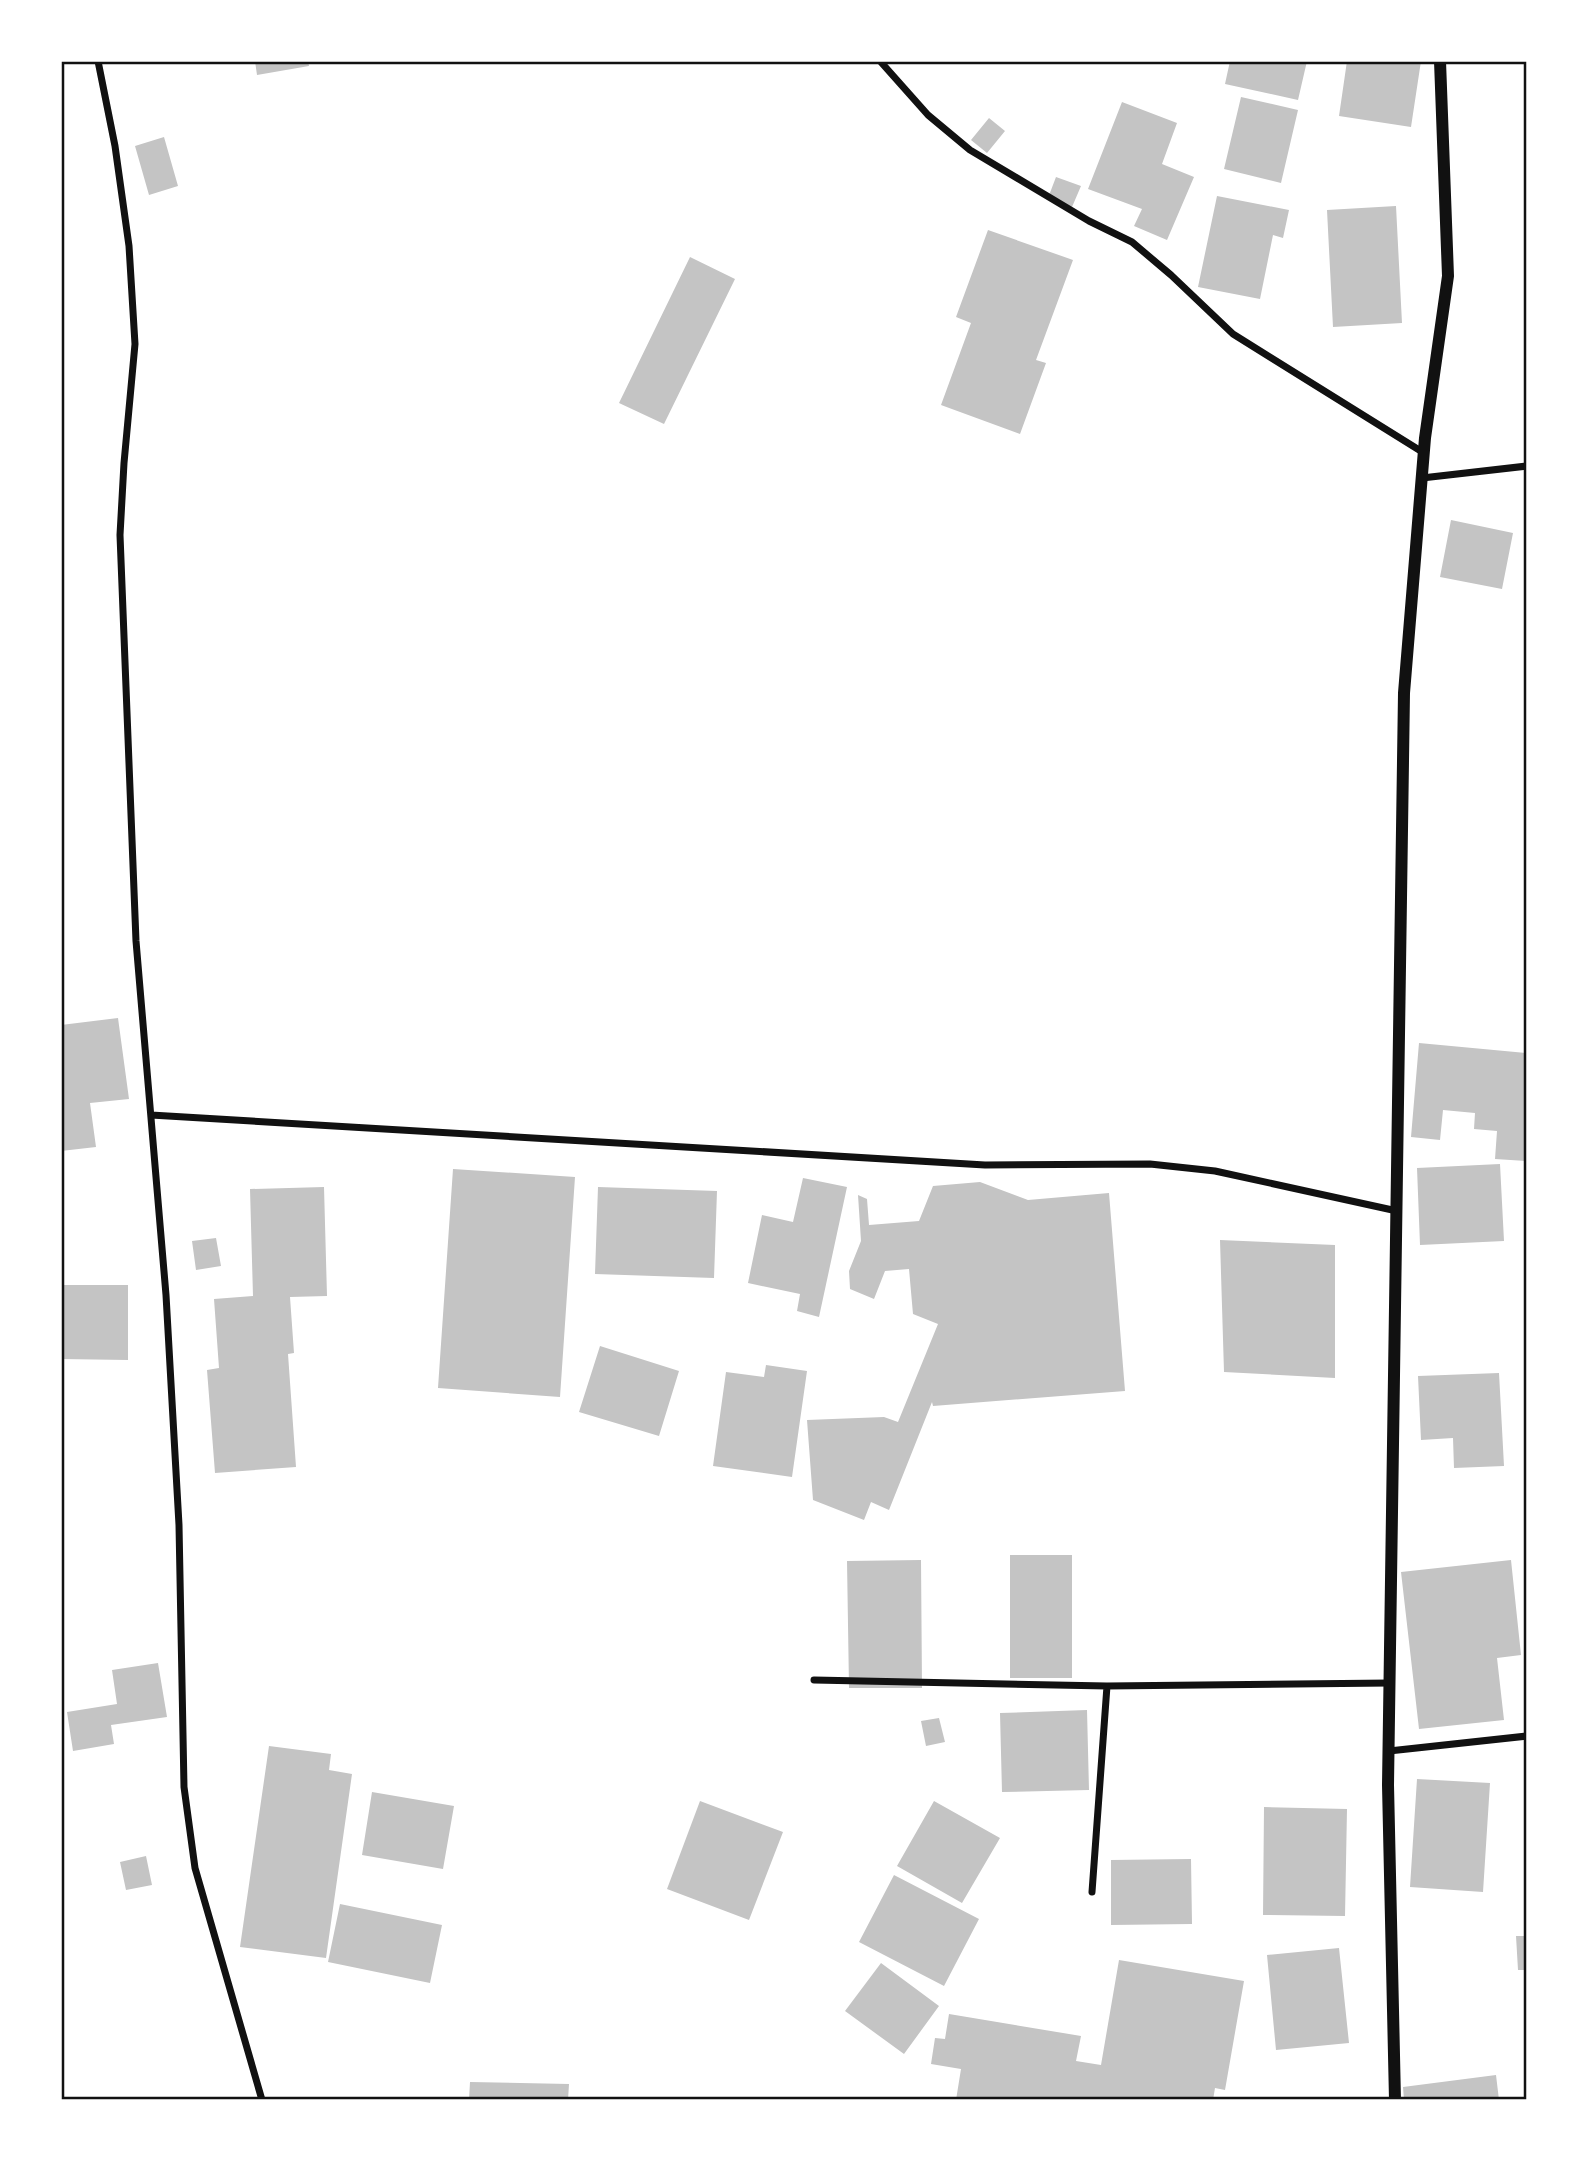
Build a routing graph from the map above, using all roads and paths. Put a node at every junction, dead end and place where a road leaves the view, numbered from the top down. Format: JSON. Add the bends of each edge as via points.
{"nodes":[{"id":1,"x":98,"y":61,"type":"edge"},
{"id":2,"x":880,"y":61,"type":"edge"},
{"id":3,"x":1440,"y":61,"type":"edge"},
{"id":4,"x":1424,"y":453,"type":"junction"},
{"id":5,"x":1527,"y":466,"type":"edge"},
{"id":6,"x":1422,"y":478,"type":"junction"},
{"id":7,"x":150,"y":1115,"type":"junction"},
{"id":8,"x":1398,"y":1212,"type":"junction"},
{"id":9,"x":814,"y":1680,"type":"dead end"},
{"id":10,"x":1390,"y":1683,"type":"junction"},
{"id":11,"x":1107,"y":1686,"type":"junction"},
{"id":12,"x":1527,"y":1737,"type":"edge"},
{"id":13,"x":1389,"y":1751,"type":"junction"},
{"id":14,"x":1092,"y":1892,"type":"dead end"},
{"id":15,"x":262,"y":2100,"type":"edge"},
{"id":16,"x":1395,"y":2100,"type":"edge"}],
"edges":[{"from":1,"to":7,"type":"street","via":[[116,146],[135,344],[120,535],[136,942]]},
{"from":2,"to":4,"type":"street","via":[[928,115],[970,150],[1132,242],[1233,334]]},
{"from":3,"to":4,"type":"street","via":[[1448,276]]},
{"from":4,"to":6,"type":"street"},
{"from":5,"to":6,"type":"street"},
{"from":6,"to":8,"type":"street","via":[[1404,693]]},
{"from":7,"to":8,"type":"street","via":[[985,1165],[1150,1164],[1214,1171]]},
{"from":7,"to":15,"type":"street","via":[[179,1525],[184,1787],[195,1868]]},
{"from":8,"to":10,"type":"street"},
{"from":9,"to":11,"type":"street"},
{"from":10,"to":11,"type":"street"},
{"from":10,"to":13,"type":"street"},
{"from":11,"to":14,"type":"street"},
{"from":12,"to":13,"type":"street"},
{"from":13,"to":16,"type":"street"}]}
